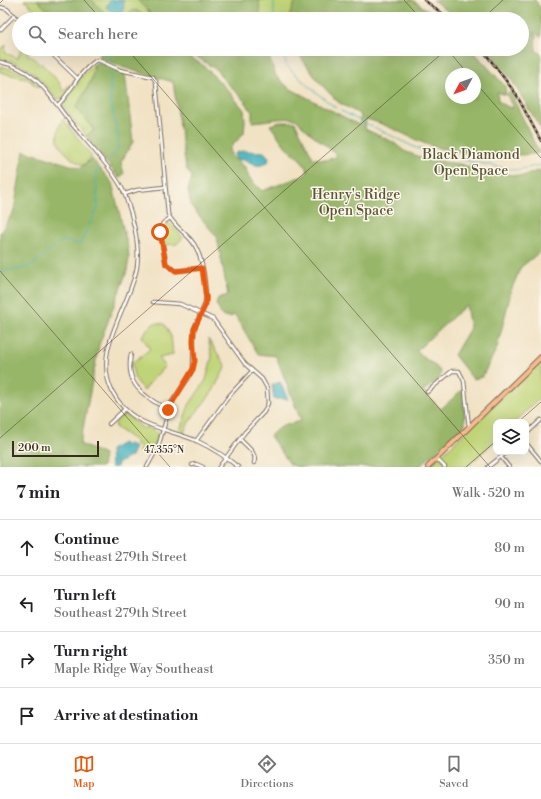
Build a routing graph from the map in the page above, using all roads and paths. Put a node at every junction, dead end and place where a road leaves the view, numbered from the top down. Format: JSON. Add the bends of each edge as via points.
{"nodes":[{"id":1,"x":0,"y":7,"type":"edge"},
{"id":2,"x":12,"y":14,"type":"edge"},
{"id":3,"x":12,"y":18,"type":"edge"},
{"id":4,"x":0,"y":30,"type":"edge"},
{"id":5,"x":54,"y":56,"type":"edge"},
{"id":6,"x":0,"y":62,"type":"edge"},
{"id":7,"x":77,"y":78,"type":"junction"},
{"id":8,"x":58,"y":106,"type":"junction"},
{"id":9,"x":165,"y":187,"type":"junction"},
{"id":10,"x":125,"y":194,"type":"junction"},
{"id":11,"x":170,"y":218,"type":"junction"},
{"id":12,"x":202,"y":268,"type":"junction"},
{"id":13,"x":153,"y":302,"type":"dead end"},
{"id":14,"x":202,"y":313,"type":"junction"},
{"id":15,"x":131,"y":354,"type":"dead end"},
{"id":16,"x":541,"y":357,"type":"edge"},
{"id":17,"x":252,"y":371,"type":"junction"},
{"id":18,"x":427,"y":392,"type":"dead end"},
{"id":19,"x":124,"y":409,"type":"junction"},
{"id":20,"x":168,"y":410,"type":"junction"},
{"id":21,"x":541,"y":420,"type":"edge"},
{"id":22,"x":109,"y":424,"type":"dead end"},
{"id":23,"x":469,"y":428,"type":"junction"},
{"id":24,"x":163,"y":429,"type":"junction"},
{"id":25,"x":529,"y":431,"type":"edge"},
{"id":26,"x":240,"y":439,"type":"junction"},
{"id":27,"x":196,"y":441,"type":"junction"},
{"id":28,"x":529,"y":446,"type":"edge"},
{"id":29,"x":503,"y":455,"type":"edge"},
{"id":30,"x":225,"y":457,"type":"junction"},
{"id":31,"x":501,"y":457,"type":"junction"},
{"id":32,"x":437,"y":459,"type":"junction"},
{"id":33,"x":541,"y":460,"type":"edge"},
{"id":34,"x":254,"y":463,"type":"dead end"},
{"id":35,"x":192,"y":465,"type":"dead end"},
{"id":36,"x":147,"y":467,"type":"edge"},
{"id":37,"x":203,"y":467,"type":"edge"},
{"id":38,"x":219,"y":467,"type":"edge"},
{"id":39,"x":238,"y":467,"type":"edge"},
{"id":40,"x":428,"y":467,"type":"edge"},
{"id":41,"x":445,"y":467,"type":"edge"},
{"id":42,"x":488,"y":467,"type":"edge"},
{"id":43,"x":509,"y":467,"type":"edge"}],
"edges":[{"from":1,"to":2,"type":"street"},
{"from":3,"to":4,"type":"street"},
{"from":5,"to":7,"type":"street"},
{"from":6,"to":8,"type":"street","via":[[17,66],[32,76]]},
{"from":7,"to":8,"type":"street"},
{"from":7,"to":9,"type":"street","via":[[98,60],[120,70],[153,77],[156,82]]},
{"from":8,"to":10,"type":"street"},
{"from":9,"to":10,"type":"street","via":[[136,190]]},
{"from":9,"to":11,"type":"street"},
{"from":10,"to":19,"type":"street","via":[[136,238],[137,265],[106,360],[112,390]]},
{"from":11,"to":12,"type":"street","via":[[197,249]]},
{"from":11,"to":12,"type":"street","via":[[163,223],[160,230],[166,264],[176,271]]},
{"from":12,"to":14,"type":"street","via":[[206,298]]},
{"from":13,"to":14,"type":"street","via":[[180,304]]},
{"from":14,"to":17,"type":"street","via":[[217,323]]},
{"from":14,"to":20,"type":"street","via":[[193,335],[193,369]]},
{"from":15,"to":20,"type":"street","via":[[129,370],[136,387]]},
{"from":16,"to":23,"type":"main road"},
{"from":17,"to":26,"type":"street","via":[[262,379],[268,394],[268,403],[264,412]]},
{"from":17,"to":27,"type":"street","via":[[229,396]]},
{"from":18,"to":23,"type":"street","via":[[452,371],[459,371],[464,381]]},
{"from":19,"to":22,"type":"street"},
{"from":19,"to":24,"type":"street","via":[[141,422]]},
{"from":20,"to":24,"type":"street"},
{"from":21,"to":25,"type":"street"},
{"from":23,"to":32,"type":"main road"},
{"from":24,"to":27,"type":"street"},
{"from":24,"to":36,"type":"street","via":[[158,447]]},
{"from":26,"to":30,"type":"street"},
{"from":26,"to":34,"type":"street","via":[[254,453]]},
{"from":27,"to":30,"type":"street"},
{"from":28,"to":33,"type":"street"},
{"from":29,"to":31,"type":"street"},
{"from":30,"to":38,"type":"street"},
{"from":30,"to":39,"type":"street"},
{"from":31,"to":42,"type":"street"},
{"from":31,"to":43,"type":"street"},
{"from":32,"to":40,"type":"main road"},
{"from":32,"to":41,"type":"street"},
{"from":35,"to":37,"type":"street"}]}
